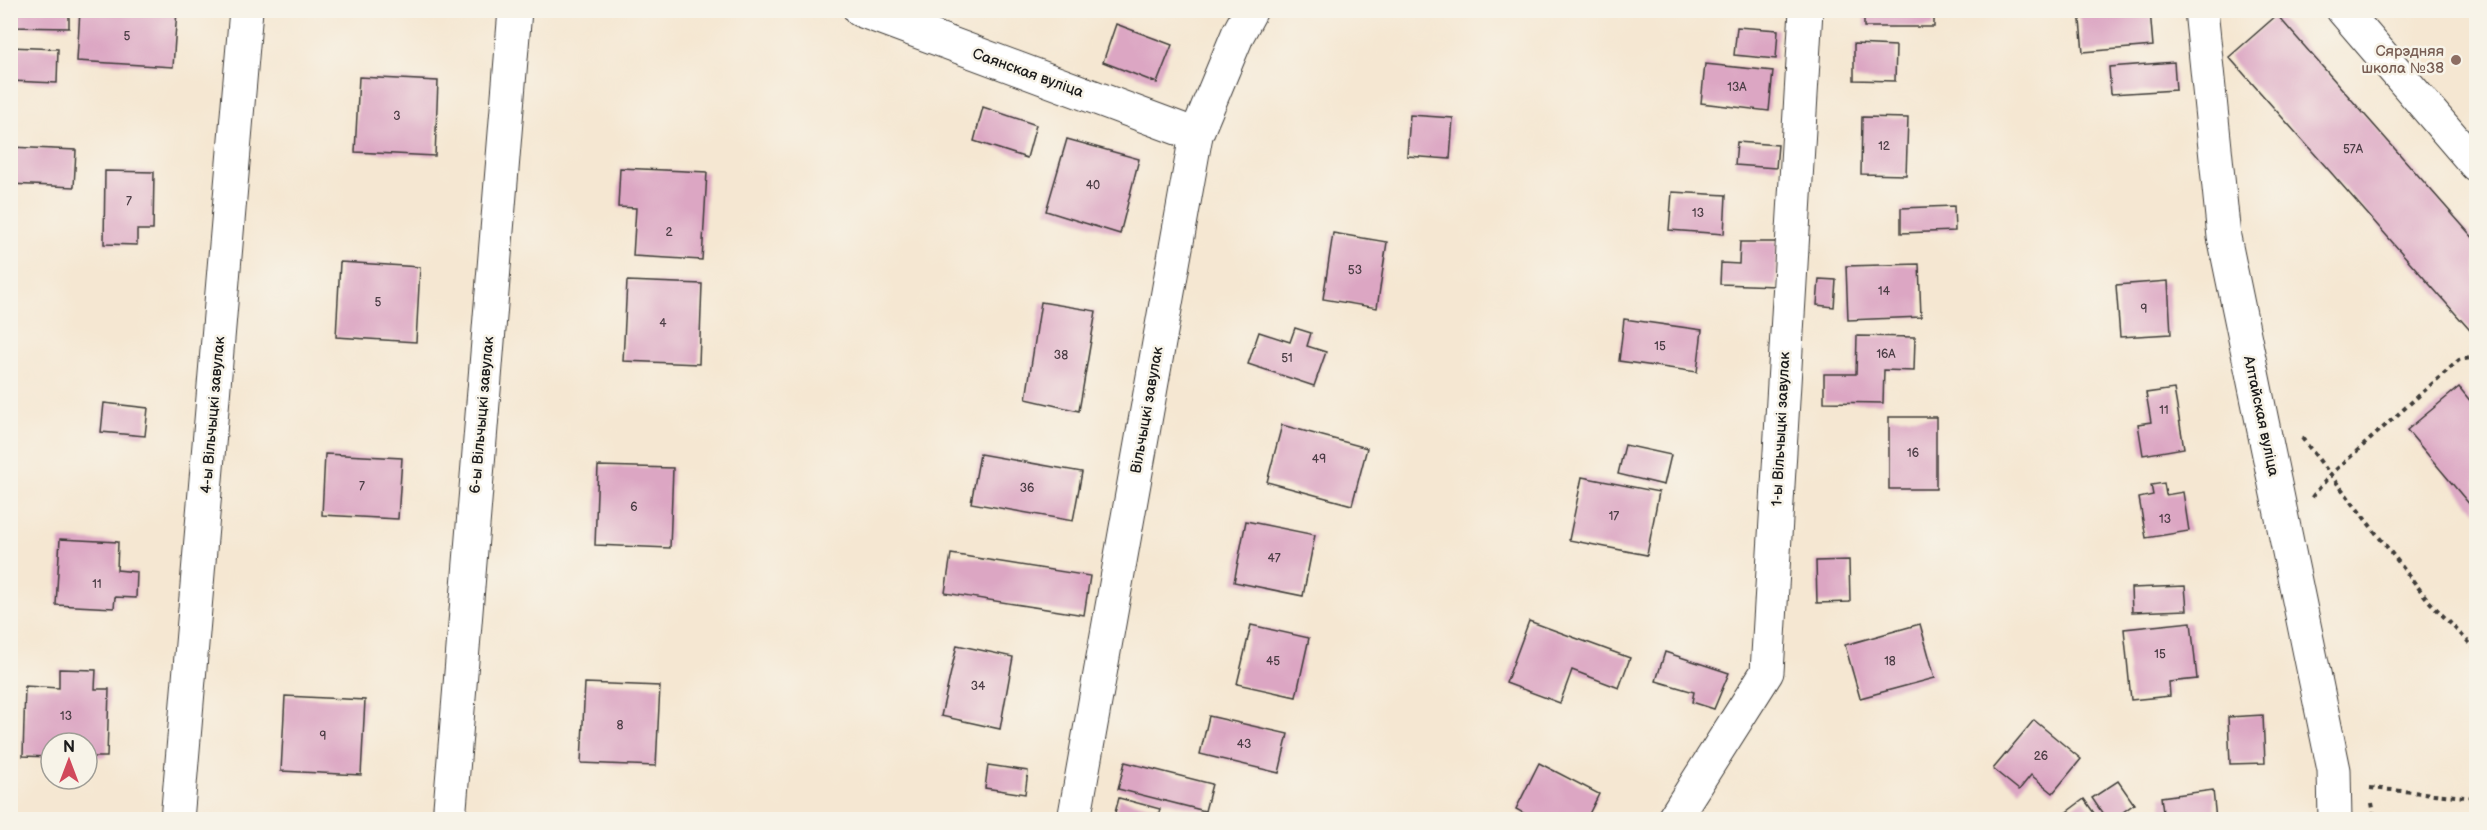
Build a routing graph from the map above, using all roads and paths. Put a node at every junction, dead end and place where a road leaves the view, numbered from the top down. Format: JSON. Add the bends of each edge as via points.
{"nodes":[{"id":1,"x":246,"y":10,"type":"edge"},
{"id":2,"x":515,"y":10,"type":"edge"},
{"id":3,"x":860,"y":10,"type":"edge"},
{"id":4,"x":1251,"y":10,"type":"edge"},
{"id":5,"x":1806,"y":10,"type":"edge"},
{"id":6,"x":2201,"y":10,"type":"edge"},
{"id":7,"x":2343,"y":10,"type":"edge"},
{"id":8,"x":1196,"y":135,"type":"junction"},
{"id":9,"x":2476,"y":165,"type":"edge"},
{"id":10,"x":2476,"y":357,"type":"edge"},
{"id":11,"x":2299,"y":434,"type":"dead end"},
{"id":12,"x":2331,"y":474,"type":"junction"},
{"id":13,"x":2285,"y":530,"type":"junction"},
{"id":14,"x":2476,"y":650,"type":"edge"},
{"id":15,"x":2335,"y":785,"type":"junction"},
{"id":16,"x":2476,"y":798,"type":"edge"},
{"id":17,"x":177,"y":819,"type":"edge"},
{"id":18,"x":450,"y":819,"type":"edge"},
{"id":19,"x":1074,"y":819,"type":"edge"},
{"id":20,"x":1673,"y":819,"type":"edge"},
{"id":21,"x":2336,"y":819,"type":"edge"}],
"edges":[{"from":1,"to":17,"type":"street","name":"4-ы Вільчыцкі завулак"},
{"from":2,"to":18,"type":"street","name":"6-ы Вільчыцкі завулак"},
{"from":3,"to":8,"type":"street","name":"Саянская вуліца"},
{"from":4,"to":8,"type":"street","name":"Вільчыцкі завулак"},
{"from":5,"to":20,"type":"street","name":"1-ы Вільчыцкі завулак","via":[[1767,672]]},
{"from":6,"to":13,"type":"street","name":"Алтайская вуліца","via":[[2224,237]]},
{"from":7,"to":9,"type":"street"},
{"from":8,"to":19,"type":"street","name":"Вільчыцкі завулак"},
{"from":10,"to":12,"type":"path","via":[[2459,360]]},
{"from":11,"to":12,"type":"path"},
{"from":12,"to":13,"type":"path"},
{"from":12,"to":14,"type":"path","via":[[2428,600]]},
{"from":13,"to":15,"type":"street","name":"Алтайская вуліца"},
{"from":15,"to":16,"type":"path"},
{"from":15,"to":21,"type":"street","name":"Алтайская вуліца"}]}
